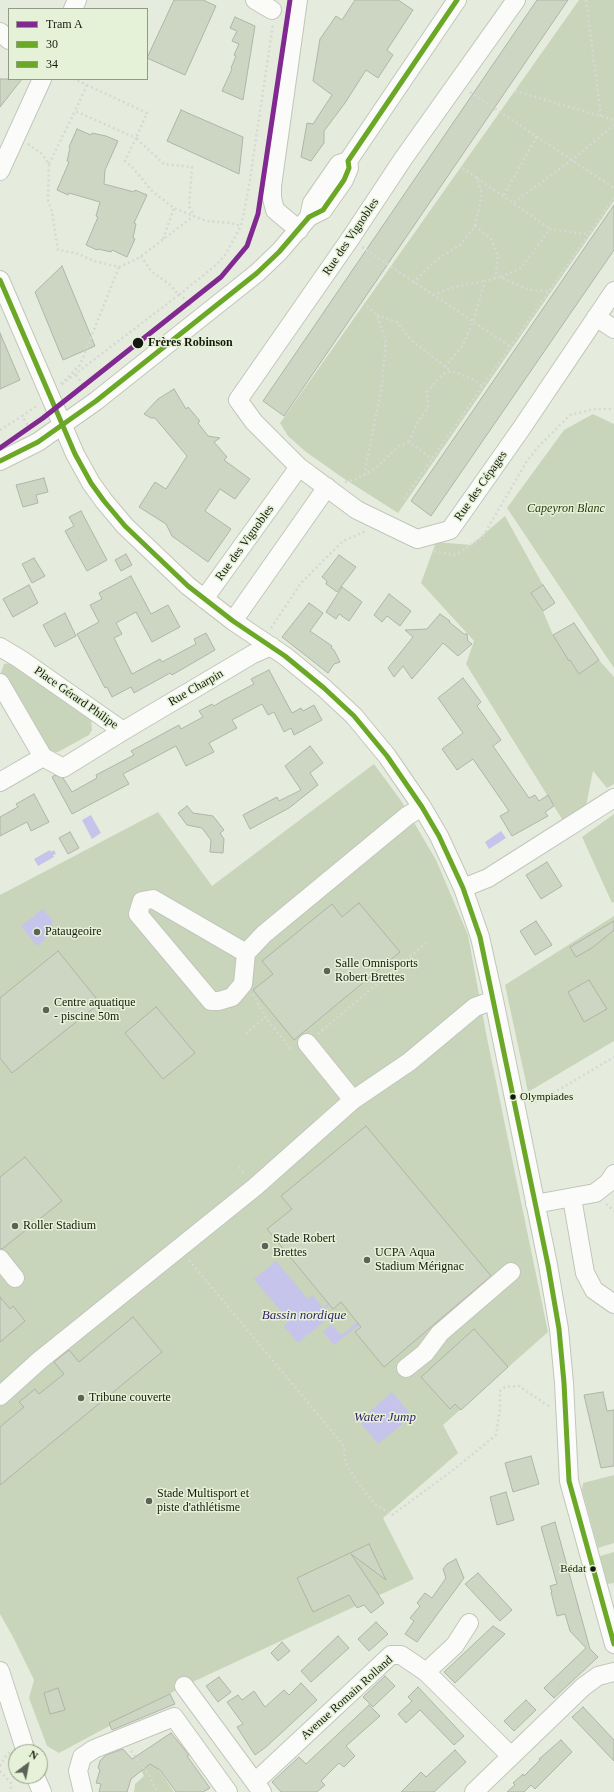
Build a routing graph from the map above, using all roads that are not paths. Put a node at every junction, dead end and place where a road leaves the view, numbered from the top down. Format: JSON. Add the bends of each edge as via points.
{"nodes":[{"id":1,"x":255,"y":0,"type":"edge"},
{"id":2,"x":298,"y":0,"type":"edge"},
{"id":3,"x":457,"y":0,"type":"edge"},
{"id":4,"x":516,"y":0,"type":"edge"},
{"id":5,"x":273,"y":15,"type":"road end"},
{"id":6,"x":0,"y":32,"type":"edge"},
{"id":7,"x":8,"y":39,"type":"edge"},
{"id":8,"x":42,"y":80,"type":"edge"},
{"id":9,"x":0,"y":171,"type":"edge"},
{"id":10,"x":304,"y":224,"type":"junction"},
{"id":11,"x":0,"y":280,"type":"edge"},
{"id":12,"x":614,"y":291,"type":"edge"},
{"id":13,"x":596,"y":317,"type":"junction"},
{"id":14,"x":614,"y":329,"type":"edge"},
{"id":15,"x":62,"y":425,"type":"junction"},
{"id":16,"x":0,"y":461,"type":"edge"},
{"id":17,"x":299,"y":467,"type":"junction"},
{"id":18,"x":327,"y":487,"type":"junction"},
{"id":19,"x":204,"y":599,"type":"junction"},
{"id":20,"x":233,"y":621,"type":"junction"},
{"id":21,"x":271,"y":646,"type":"junction"},
{"id":22,"x":0,"y":647,"type":"edge"},
{"id":23,"x":0,"y":683,"type":"edge"},
{"id":24,"x":123,"y":731,"type":"junction"},
{"id":25,"x":43,"y":758,"type":"junction"},
{"id":26,"x":0,"y":782,"type":"edge"},
{"id":27,"x":614,"y":798,"type":"edge"},
{"id":28,"x":422,"y":807,"type":"junction"},
{"id":29,"x":463,"y":888,"type":"junction"},
{"id":30,"x":246,"y":953,"type":"junction"},
{"id":31,"x":494,"y":1000,"type":"junction"},
{"id":32,"x":307,"y":1043,"type":"road end"},
{"id":33,"x":353,"y":1100,"type":"junction"},
{"id":34,"x":614,"y":1174,"type":"edge"},
{"id":35,"x":572,"y":1198,"type":"junction"},
{"id":36,"x":535,"y":1204,"type":"junction"},
{"id":37,"x":0,"y":1259,"type":"edge"},
{"id":38,"x":511,"y":1272,"type":"dead end"},
{"id":39,"x":15,"y":1278,"type":"dead end"},
{"id":40,"x":614,"y":1304,"type":"edge"},
{"id":41,"x":406,"y":1368,"type":"dead end"},
{"id":42,"x":0,"y":1396,"type":"edge"},
{"id":43,"x":469,"y":1623,"type":"dead end"},
{"id":44,"x":614,"y":1644,"type":"edge"},
{"id":45,"x":0,"y":1671,"type":"edge"},
{"id":46,"x":426,"y":1672,"type":"junction"},
{"id":47,"x":614,"y":1672,"type":"edge"},
{"id":48,"x":184,"y":1686,"type":"dead end"},
{"id":49,"x":23,"y":1744,"type":"edge"},
{"id":50,"x":511,"y":1756,"type":"junction"},
{"id":51,"x":258,"y":1787,"type":"edge"},
{"id":52,"x":483,"y":1789,"type":"edge"},
{"id":53,"x":83,"y":1792,"type":"edge"},
{"id":54,"x":228,"y":1792,"type":"edge"}],
"edges":[{"from":1,"to":5,"type":"street"},
{"from":2,"to":10,"type":"street","via":[[272,198],[275,210]]},
{"from":3,"to":10,"type":"street","via":[[348,161],[339,164],[312,203]]},
{"from":4,"to":17,"type":"street","name":"Rue des Vignobles","via":[[403,159],[238,400],[254,422]]},
{"from":6,"to":7,"type":"street"},
{"from":8,"to":9,"type":"street"},
{"from":10,"to":15,"type":"street","via":[[257,273]]},
{"from":11,"to":15,"type":"street","via":[[52,391]]},
{"from":12,"to":13,"type":"street","name":"Rue des Cépages"},
{"from":13,"to":14,"type":"street"},
{"from":13,"to":18,"type":"street","name":"Rue des Cépages","via":[[450,530],[417,539],[357,510]]},
{"from":15,"to":16,"type":"street","via":[[38,442]]},
{"from":15,"to":19,"type":"street","via":[[75,454],[104,501],[125,526]]},
{"from":17,"to":18,"type":"street","name":"Rue des Vignobles"},
{"from":17,"to":19,"type":"street","name":"Rue des Vignobles"},
{"from":18,"to":20,"type":"street"},
{"from":19,"to":20,"type":"street"},
{"from":20,"to":21,"type":"street"},
{"from":21,"to":24,"type":"street","name":"Rue Charpin","via":[[253,654]]},
{"from":21,"to":28,"type":"street","via":[[324,688],[354,716],[387,756]]},
{"from":22,"to":24,"type":"street","name":"Place Gérard Philipe"},
{"from":23,"to":25,"type":"street"},
{"from":24,"to":25,"type":"street","name":"Place Gérard Philipe","via":[[63,768]]},
{"from":25,"to":26,"type":"street"},
{"from":27,"to":29,"type":"street","via":[[488,878]]},
{"from":28,"to":29,"type":"street","via":[[439,836]]},
{"from":28,"to":30,"type":"street","via":[[407,816],[264,934]]},
{"from":29,"to":31,"type":"street","via":[[480,937]]},
{"from":30,"to":30,"type":"street","via":[[153,899],[142,901],[138,914],[211,1001],[232,997],[243,984]]},
{"from":31,"to":33,"type":"street","via":[[475,1007],[409,1062]]},
{"from":31,"to":36,"type":"street"},
{"from":32,"to":33,"type":"street"},
{"from":33,"to":42,"type":"street","via":[[255,1187],[40,1360]]},
{"from":34,"to":35,"type":"street","via":[[608,1183],[595,1193]]},
{"from":35,"to":36,"type":"street"},
{"from":35,"to":40,"type":"street","via":[[585,1274],[594,1290]]},
{"from":36,"to":44,"type":"street","via":[[559,1329],[569,1481]]},
{"from":37,"to":39,"type":"street"},
{"from":38,"to":41,"type":"street","via":[[440,1333],[425,1353]]},
{"from":43,"to":46,"type":"street","via":[[455,1645]]},
{"from":45,"to":49,"type":"street"},
{"from":46,"to":50,"type":"street","name":"Avenue Romain Rolland"},
{"from":46,"to":51,"type":"street","name":"Avenue Romain Rolland","via":[[401,1655],[391,1655]]},
{"from":47,"to":50,"type":"street","via":[[598,1676],[583,1687]]},
{"from":48,"to":51,"type":"street"},
{"from":50,"to":52,"type":"street"},
{"from":53,"to":54,"type":"street","via":[[78,1771],[82,1757],[94,1749],[174,1717]]}]}
